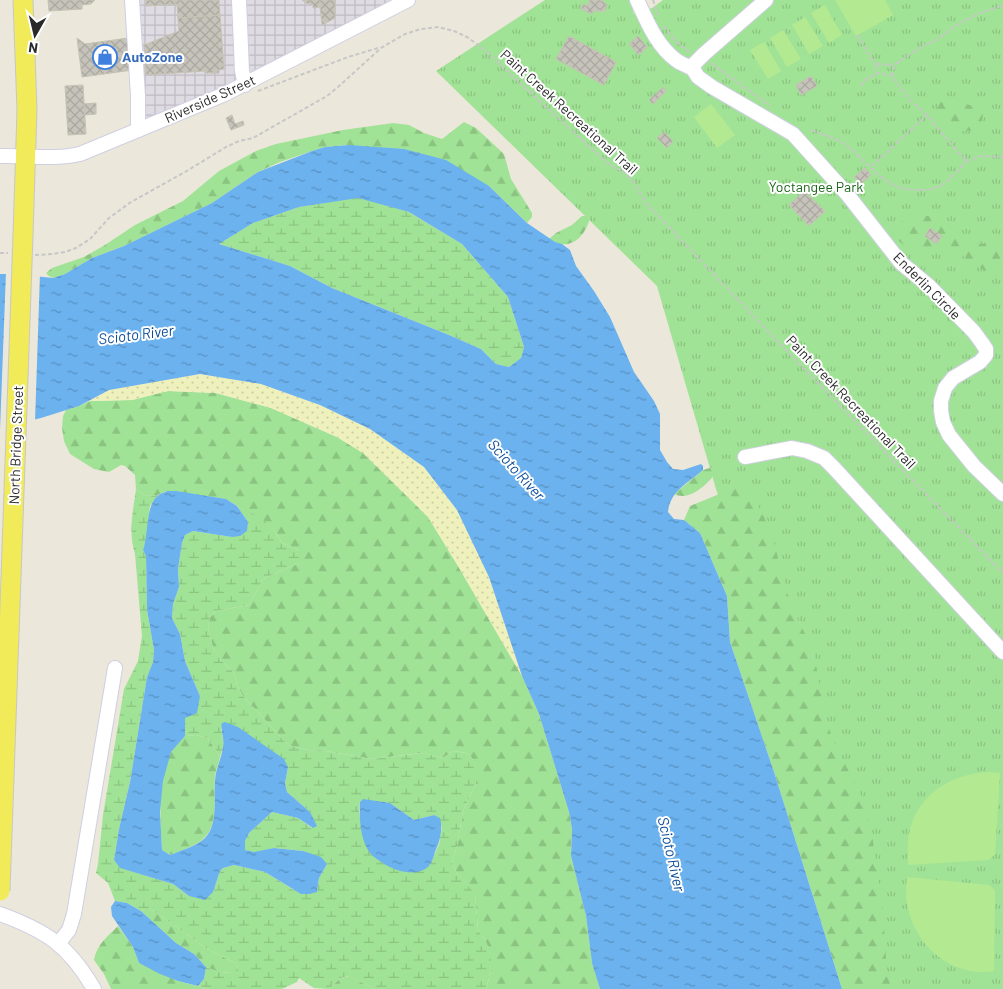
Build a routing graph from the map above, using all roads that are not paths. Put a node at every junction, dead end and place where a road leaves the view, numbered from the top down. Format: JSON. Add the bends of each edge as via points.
{"nodes":[{"id":1,"x":22,"y":0,"type":"edge"},
{"id":2,"x":132,"y":0,"type":"edge"},
{"id":3,"x":239,"y":0,"type":"edge"},
{"id":4,"x":408,"y":0,"type":"edge"},
{"id":5,"x":637,"y":0,"type":"edge"},
{"id":6,"x":766,"y":0,"type":"edge"},
{"id":7,"x":693,"y":69,"type":"junction"},
{"id":8,"x":248,"y":89,"type":"junction"},
{"id":9,"x":138,"y":130,"type":"junction"},
{"id":10,"x":0,"y":156,"type":"edge"},
{"id":11,"x":26,"y":157,"type":"junction"},
{"id":12,"x":745,"y":457,"type":"dead end"},
{"id":13,"x":1003,"y":494,"type":"edge"},
{"id":14,"x":1003,"y":652,"type":"edge"},
{"id":15,"x":116,"y":668,"type":"dead end"},
{"id":16,"x":0,"y":891,"type":"edge"},
{"id":17,"x":0,"y":914,"type":"edge"},
{"id":18,"x":58,"y":944,"type":"junction"},
{"id":19,"x":94,"y":989,"type":"edge"}],
"edges":[{"from":1,"to":11,"type":"main road","name":"North Bridge Street"},
{"from":2,"to":9,"type":"street"},
{"from":3,"to":8,"type":"street","via":[[242,71]]},
{"from":4,"to":8,"type":"street","name":"Riverside Street"},
{"from":5,"to":7,"type":"street","via":[[650,30],[662,46],[676,60]]},
{"from":6,"to":7,"type":"street","via":[[704,54]]},
{"from":7,"to":13,"type":"street","name":"Enderlin Circle","via":[[712,87],[793,134],[847,194],[901,263],[982,342],[986,355],[953,378],[945,388],[940,410],[943,422],[958,446]]},
{"from":8,"to":9,"type":"street","name":"Riverside Street","via":[[225,94]]},
{"from":9,"to":11,"type":"street","name":"Riverside Street","via":[[80,154]]},
{"from":10,"to":11,"type":"street","name":"Riverside Street"},
{"from":11,"to":16,"type":"main road","name":"North Bridge Street","bridge":true},
{"from":12,"to":14,"type":"street","via":[[792,448],[824,458]]},
{"from":15,"to":18,"type":"street","via":[[74,914],[69,930]]},
{"from":17,"to":18,"type":"street","via":[[44,933]]},
{"from":18,"to":19,"type":"street","via":[[84,972]]}]}
